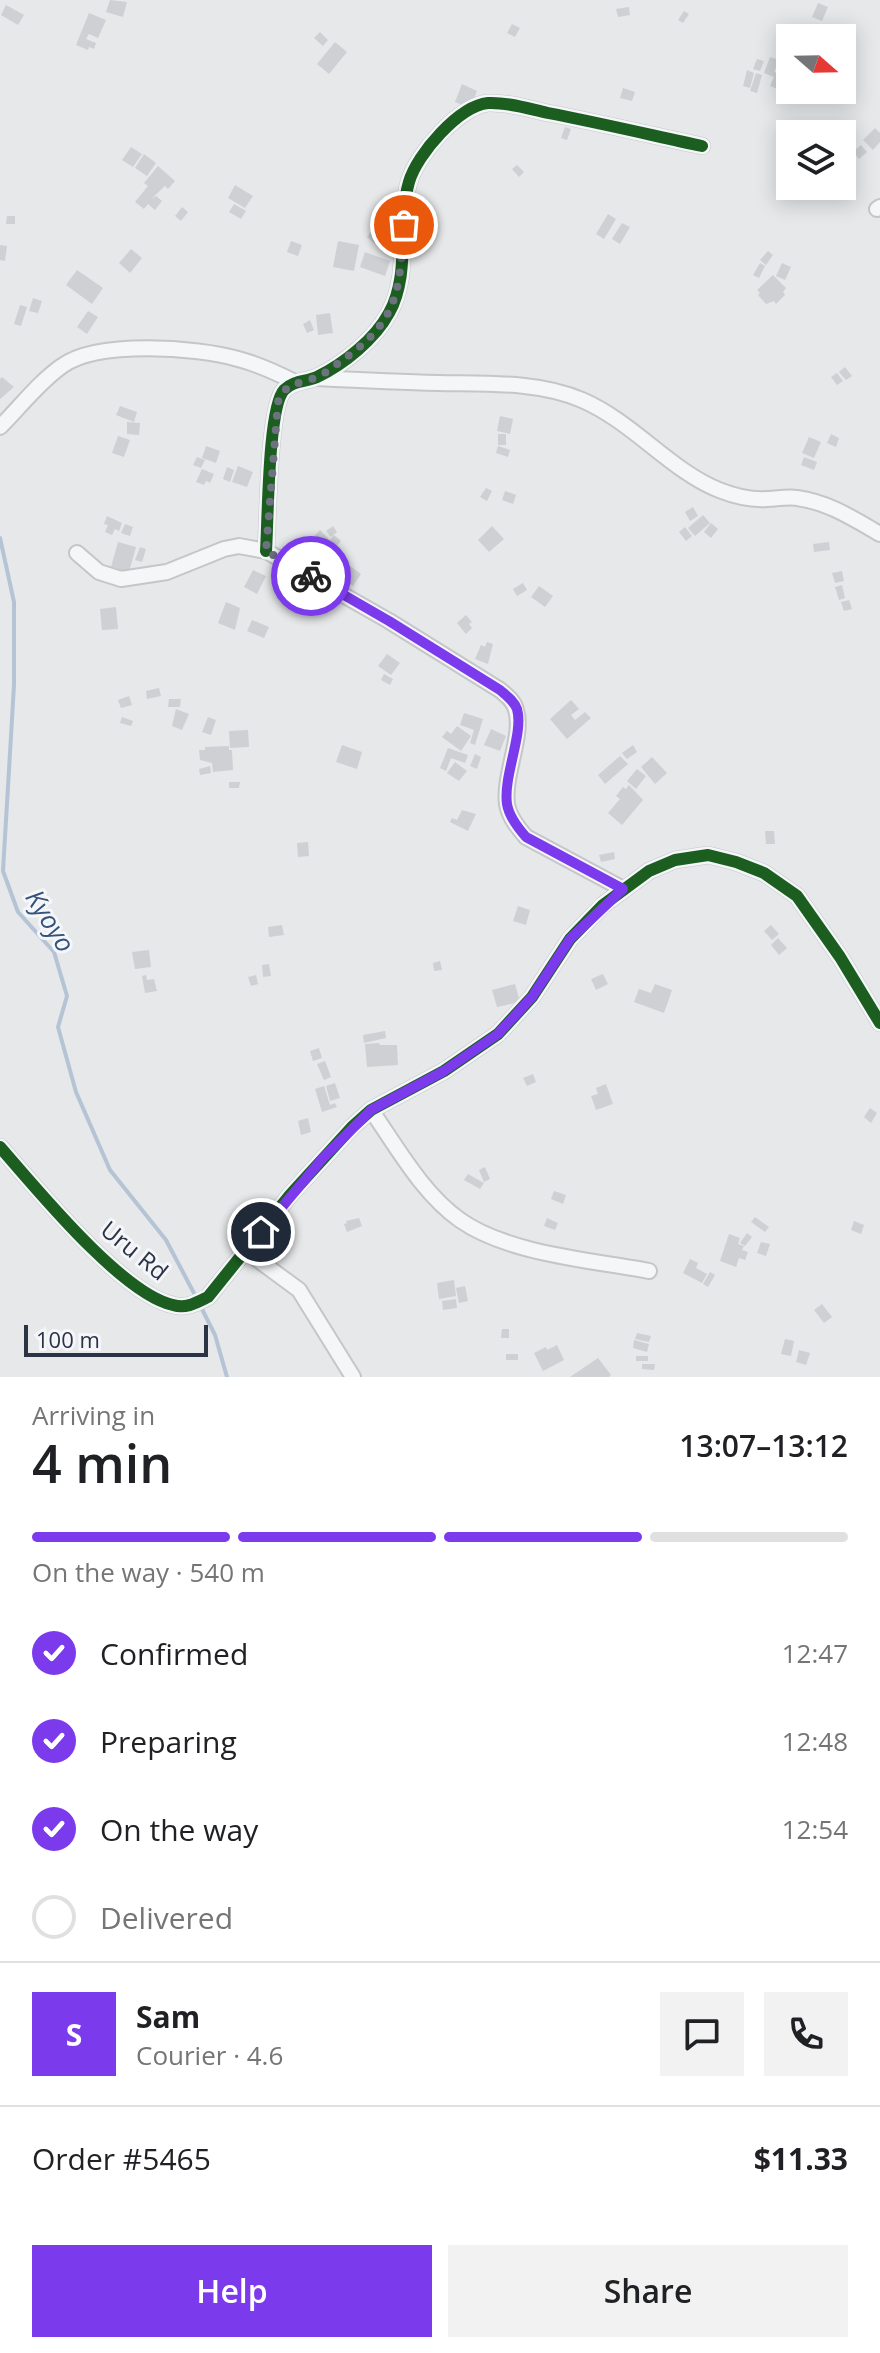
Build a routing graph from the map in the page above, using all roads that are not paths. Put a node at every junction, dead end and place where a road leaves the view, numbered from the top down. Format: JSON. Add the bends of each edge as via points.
{"nodes":[{"id":1,"x":702,"y":146,"type":"dead end"},
{"id":2,"x":315,"y":378,"type":"junction"},
{"id":3,"x":295,"y":382,"type":"junction"},
{"id":4,"x":0,"y":427,"type":"edge"},
{"id":5,"x":880,"y":534,"type":"edge"},
{"id":6,"x":266,"y":551,"type":"junction"},
{"id":7,"x":77,"y":553,"type":"dead end"},
{"id":8,"x":623,"y":889,"type":"junction"},
{"id":9,"x":880,"y":1023,"type":"edge"},
{"id":10,"x":371,"y":1110,"type":"junction"},
{"id":11,"x":0,"y":1147,"type":"edge"},
{"id":12,"x":246,"y":1251,"type":"junction"},
{"id":13,"x":649,"y":1271,"type":"dead end"},
{"id":14,"x":353,"y":1377,"type":"edge"}],
"edges":[{"from":1,"to":2,"type":"street","via":[[504,104],[486,103],[468,111],[433,141],[410,180],[391,311],[358,349]]},
{"from":2,"to":3,"type":"street"},
{"from":2,"to":5,"type":"street","via":[[557,391],[620,421],[717,490],[813,501]]},
{"from":3,"to":4,"type":"street","via":[[217,354],[158,348],[88,353],[63,364]]},
{"from":3,"to":6,"type":"street","via":[[281,394],[275,418]]},
{"from":6,"to":7,"type":"street","via":[[239,546],[167,572],[121,579],[99,572]]},
{"from":6,"to":8,"type":"street","via":[[512,700],[518,721],[507,807],[516,825],[526,837]]},
{"from":8,"to":9,"type":"street","name":"Uru Rd","via":[[675,860],[708,855],[764,873],[797,896]]},
{"from":8,"to":10,"type":"street","name":"Uru Rd","via":[[570,939],[532,997],[498,1034],[444,1071]]},
{"from":10,"to":12,"type":"street","name":"Uru Rd","via":[[290,1195]]},
{"from":10,"to":13,"type":"street","via":[[432,1193],[483,1234],[516,1246]]},
{"from":11,"to":12,"type":"street","name":"Uru Rd","via":[[86,1242],[147,1295],[173,1306],[190,1306],[208,1297]]},
{"from":12,"to":14,"type":"street","via":[[299,1290]]}]}
